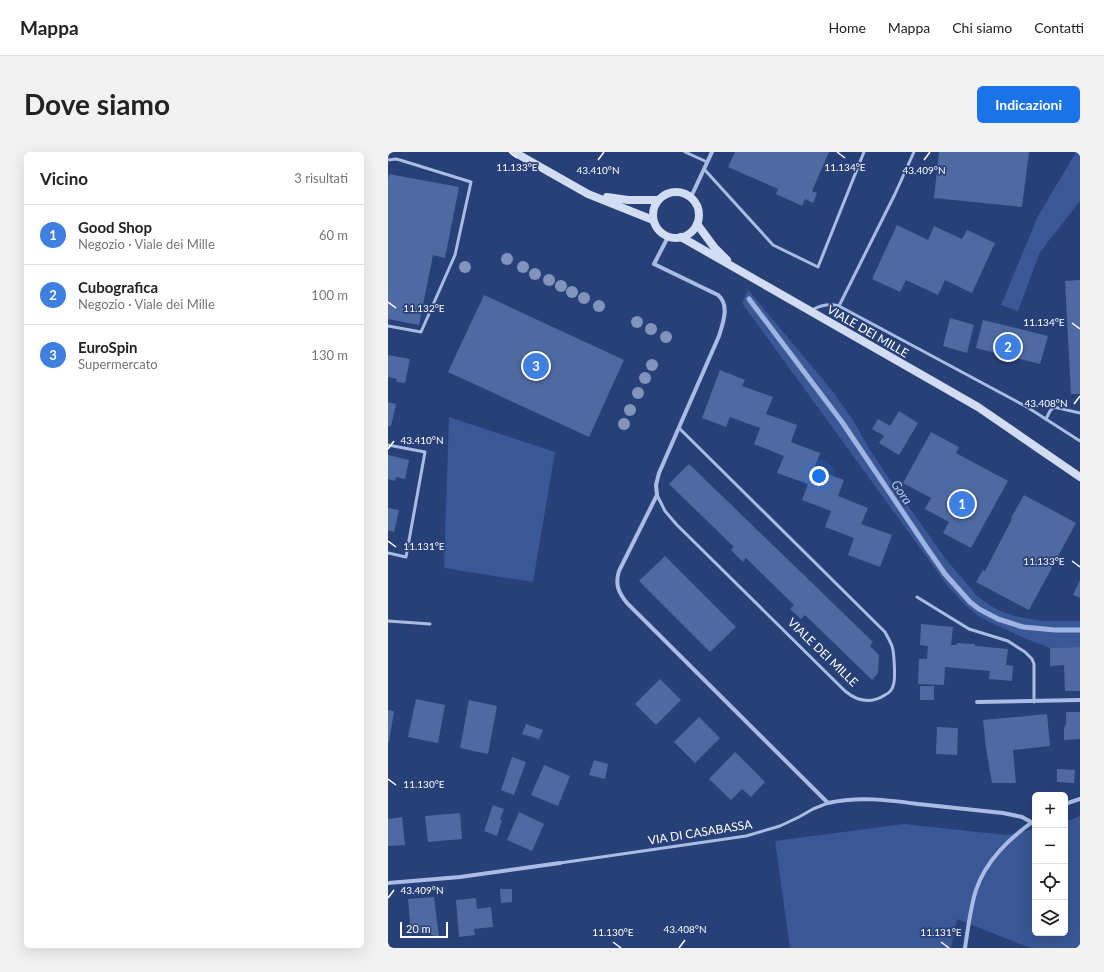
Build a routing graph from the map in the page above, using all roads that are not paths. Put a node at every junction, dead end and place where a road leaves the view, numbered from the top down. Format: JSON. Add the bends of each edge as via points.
{"nodes":[{"id":1,"x":514,"y":152,"type":"edge"},
{"id":2,"x":712,"y":152,"type":"edge"},
{"id":3,"x":864,"y":152,"type":"edge"},
{"id":4,"x":914,"y":152,"type":"edge"},
{"id":5,"x":686,"y":153,"type":"edge"},
{"id":6,"x":388,"y":160,"type":"edge"},
{"id":7,"x":707,"y":162,"type":"junction"},
{"id":8,"x":704,"y":169,"type":"junction"},
{"id":9,"x":588,"y":194,"type":"junction"},
{"id":10,"x":691,"y":197,"type":"junction"},
{"id":11,"x":658,"y":200,"type":"junction"},
{"id":12,"x":653,"y":220,"type":"junction"},
{"id":13,"x":697,"y":224,"type":"junction"},
{"id":14,"x":668,"y":236,"type":"junction"},
{"id":15,"x":682,"y":237,"type":"junction"},
{"id":16,"x":744,"y":273,"type":"junction"},
{"id":17,"x":838,"y":306,"type":"junction"},
{"id":18,"x":810,"y":311,"type":"junction"},
{"id":19,"x":388,"y":326,"type":"edge"},
{"id":20,"x":1080,"y":413,"type":"edge"},
{"id":21,"x":1046,"y":419,"type":"junction"},
{"id":22,"x":679,"y":428,"type":"junction"},
{"id":23,"x":1080,"y":441,"type":"edge"},
{"id":24,"x":388,"y":445,"type":"edge"},
{"id":25,"x":1080,"y":477,"type":"edge"},
{"id":26,"x":658,"y":495,"type":"junction"},
{"id":27,"x":388,"y":553,"type":"edge"},
{"id":28,"x":917,"y":597,"type":"dead end"},
{"id":29,"x":388,"y":621,"type":"edge"},
{"id":30,"x":430,"y":624,"type":"dead end"},
{"id":31,"x":1080,"y":700,"type":"edge"},
{"id":32,"x":977,"y":702,"type":"dead end"},
{"id":33,"x":1034,"y":702,"type":"junction"},
{"id":34,"x":1080,"y":799,"type":"edge"},
{"id":35,"x":828,"y":803,"type":"junction"},
{"id":36,"x":1068,"y":803,"type":"edge"},
{"id":37,"x":1032,"y":821,"type":"edge"},
{"id":38,"x":1032,"y":822,"type":"edge"},
{"id":39,"x":560,"y":863,"type":"joint"},
{"id":40,"x":388,"y":883,"type":"edge"},
{"id":41,"x":965,"y":948,"type":"edge"}],
"edges":[{"from":1,"to":9,"type":"main road"},
{"from":2,"to":7,"type":"street"},
{"from":3,"to":8,"type":"lane","via":[[818,267],[773,245]]},
{"from":4,"to":17,"type":"lane"},
{"from":5,"to":7,"type":"lane"},
{"from":6,"to":19,"type":"lane","via":[[400,160],[471,182],[454,255],[421,332]]},
{"from":7,"to":8,"type":"street"},
{"from":8,"to":10,"type":"street"},
{"from":9,"to":11,"type":"main road","via":[[614,199]]},
{"from":9,"to":12,"type":"main road"},
{"from":10,"to":11,"type":"main road","via":[[684,193],[670,192]]},
{"from":10,"to":13,"type":"main road","via":[[698,210]]},
{"from":11,"to":12,"type":"main road","via":[[654,206]]},
{"from":12,"to":14,"type":"main road","via":[[661,233]]},
{"from":13,"to":15,"type":"main road"},
{"from":13,"to":16,"type":"main road","via":[[720,253]]},
{"from":14,"to":15,"type":"main road"},
{"from":14,"to":22,"type":"street","name":"VIALE DEI MILLE","via":[[654,264],[718,295],[724,307],[724,317],[718,336]]},
{"from":15,"to":16,"type":"main road"},
{"from":16,"to":18,"type":"main road","name":"VIALE DEI MILLE"},
{"from":17,"to":18,"type":"lane","via":[[827,304]]},
{"from":17,"to":21,"type":"lane"},
{"from":18,"to":25,"type":"main road","name":"VIALE DEI MILLE","via":[[978,407]]},
{"from":20,"to":21,"type":"lane","via":[[1054,407]]},
{"from":21,"to":23,"type":"lane"},
{"from":22,"to":26,"type":"street","name":"VIALE DEI MILLE","via":[[657,478]]},
{"from":22,"to":26,"type":"lane","name":"VIALE DEI MILLE","via":[[885,632],[892,646],[893,656],[894,683],[890,692],[879,699],[866,701],[856,699],[845,691],[677,525],[665,511]]},
{"from":24,"to":27,"type":"lane","via":[[425,452],[406,557]]},
{"from":26,"to":35,"type":"street","via":[[619,571],[617,586],[620,594]]},
{"from":28,"to":33,"type":"lane","via":[[969,629],[1008,641],[1026,652],[1034,664]]},
{"from":29,"to":30,"type":"lane"},
{"from":31,"to":33,"type":"street"},
{"from":32,"to":33,"type":"street"},
{"from":34,"to":36,"type":"street"},
{"from":35,"to":37,"type":"street","name":"VIA DI CASABASSA","via":[[876,799],[1004,813]]},
{"from":35,"to":39,"type":"lane","name":"VIA DI CASABASSA","via":[[780,826],[746,836]]},
{"from":38,"to":41,"type":"street","via":[[997,853],[983,874],[974,897]]},
{"from":39,"to":40,"type":"street","name":"VIA DI CASABASSA","via":[[460,877]]}]}
